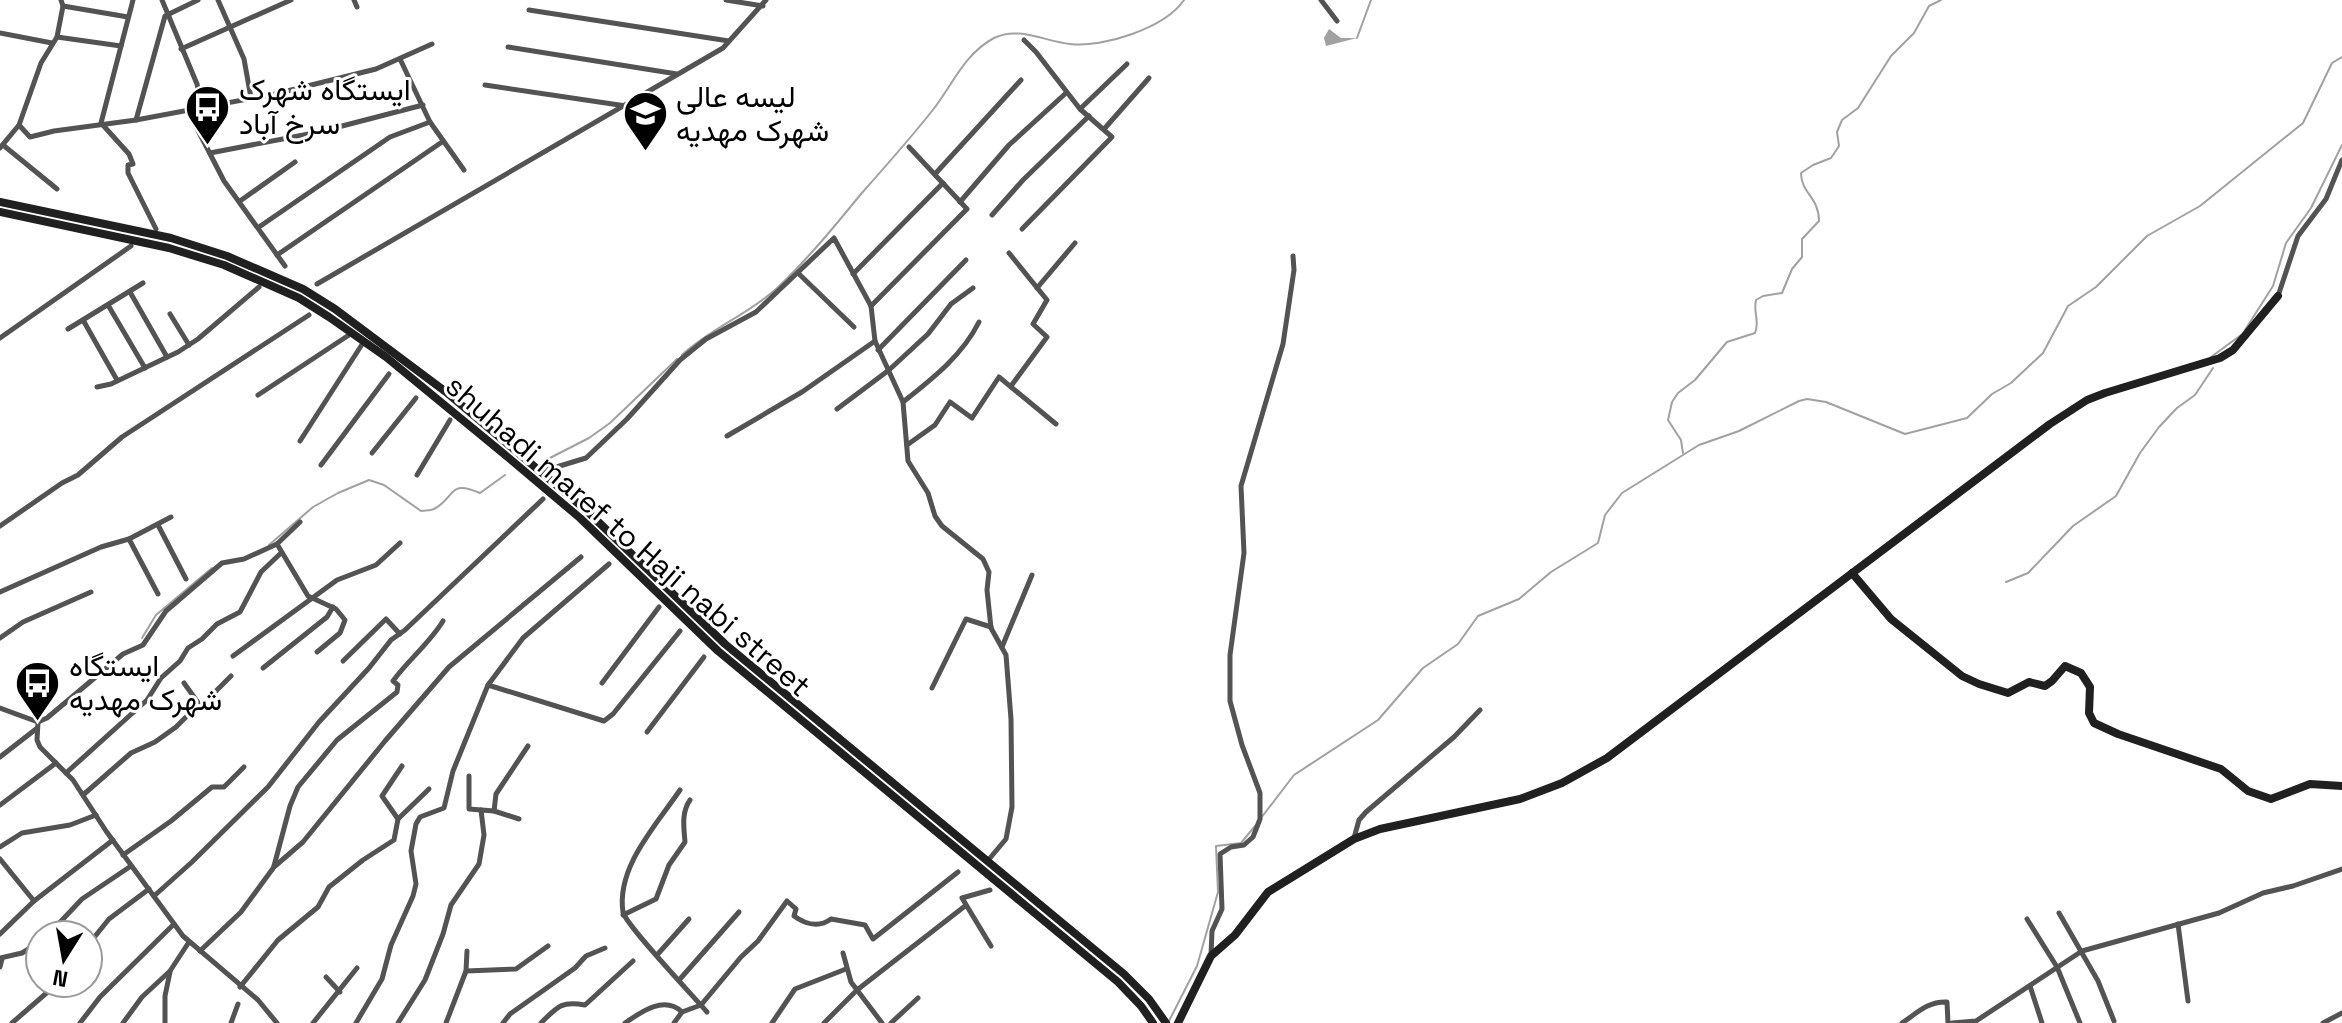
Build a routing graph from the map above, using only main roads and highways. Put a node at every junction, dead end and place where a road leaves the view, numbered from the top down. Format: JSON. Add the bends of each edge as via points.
{"nodes":[{"id":1,"x":0,"y":202,"type":"edge"},
{"id":2,"x":0,"y":212,"type":"edge"},
{"id":3,"x":2278,"y":296,"type":"road end"},
{"id":4,"x":1852,"y":573,"type":"junction"},
{"id":5,"x":2342,"y":786,"type":"edge"},
{"id":6,"x":1153,"y":1023,"type":"edge"},
{"id":7,"x":1166,"y":1023,"type":"edge"},
{"id":8,"x":1178,"y":1023,"type":"edge"}],
"edges":[{"from":1,"to":7,"type":"main road","via":[[171,238],[227,256],[303,289],[392,349],[586,510],[725,644],[1124,974]]},
{"from":2,"to":6,"type":"main road","name":"shuhadi maref to Haji nabi street","via":[[224,265],[299,298],[352,333],[580,518],[718,651],[1118,982]]},
{"from":3,"to":4,"type":"main road","via":[[2233,350],[2087,400]]},
{"from":4,"to":5,"type":"main road","via":[[1891,619],[1979,684],[2008,693],[2029,682],[2045,686],[2065,666],[2081,673],[2090,687],[2094,723],[2221,769],[2248,791],[2271,799],[2310,784]]},
{"from":4,"to":8,"type":"main road","via":[[1607,758],[1562,783],[1520,799],[1380,829],[1354,839],[1268,892],[1211,956]]}]}
